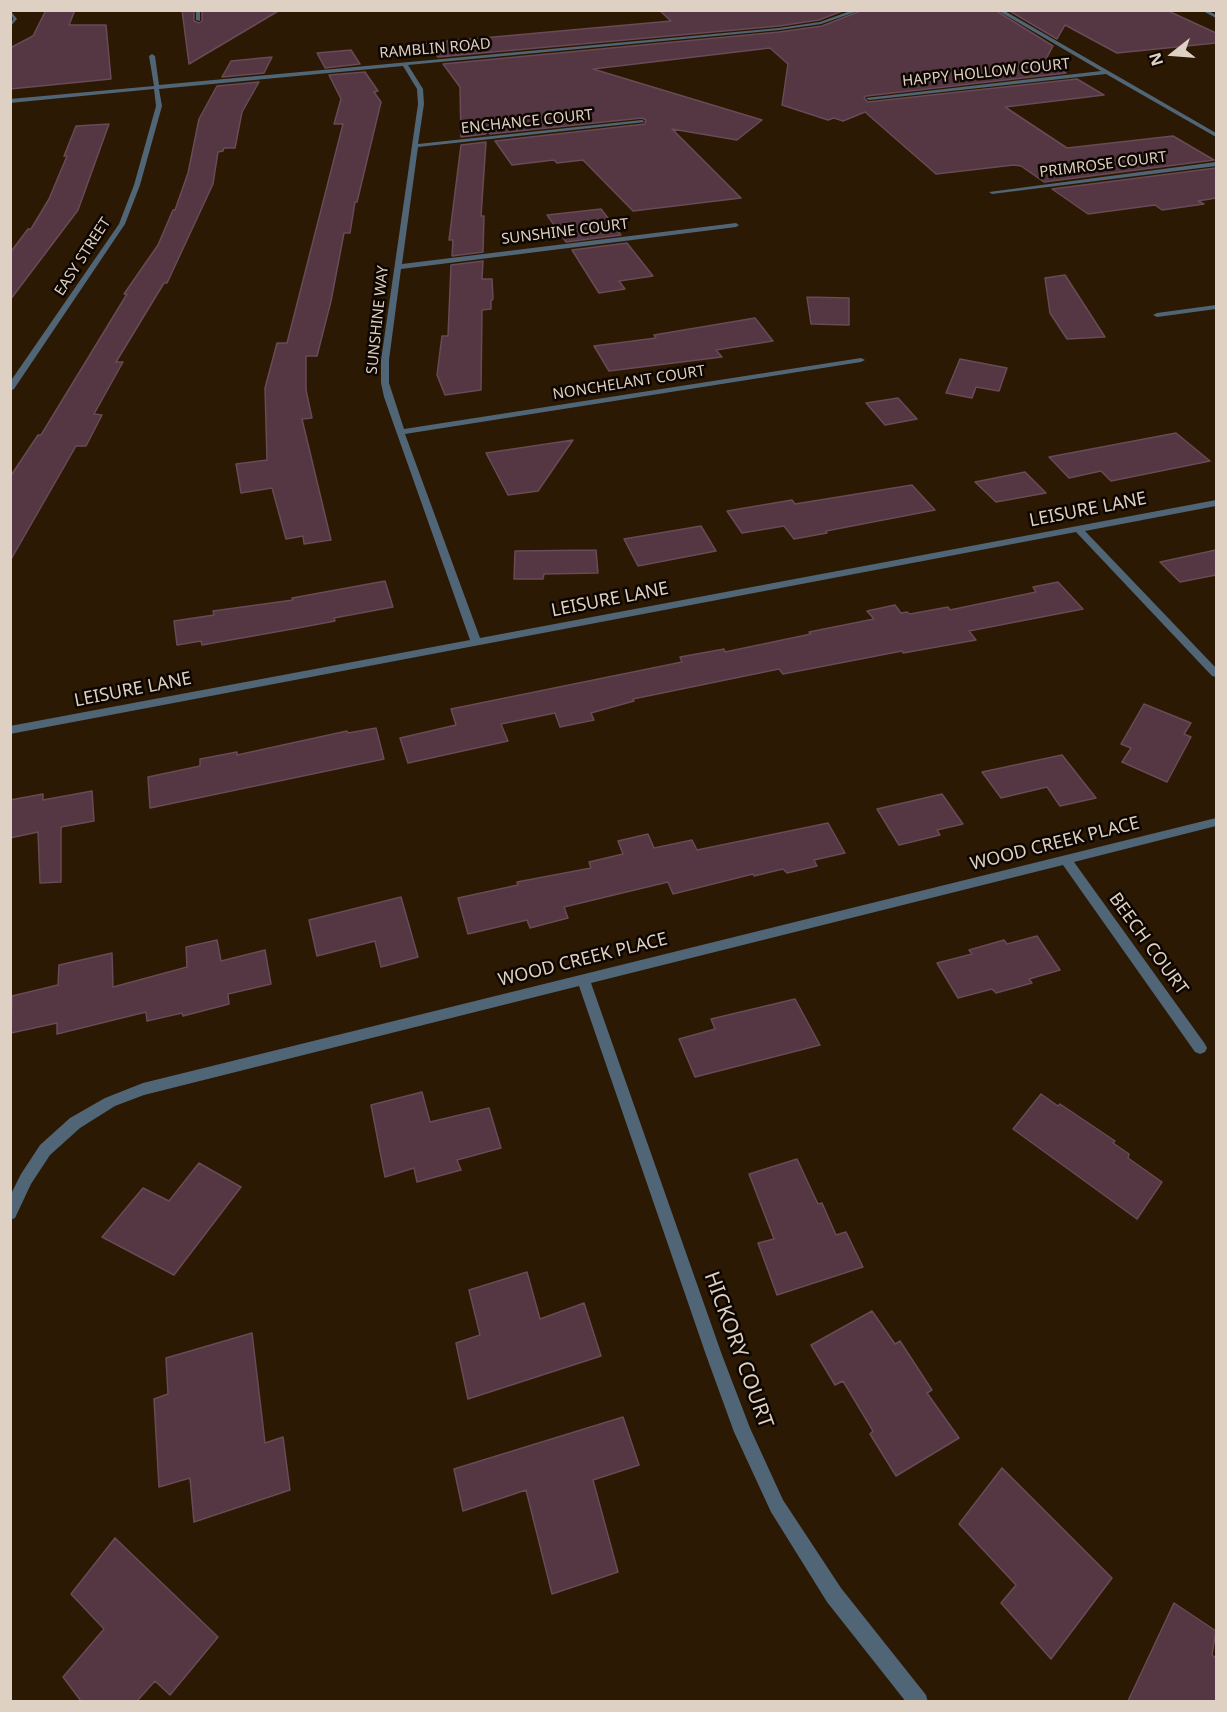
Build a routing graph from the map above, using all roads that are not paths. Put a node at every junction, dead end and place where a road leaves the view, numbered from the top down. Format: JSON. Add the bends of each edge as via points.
{"nodes":[{"id":1,"x":198,"y":10,"type":"edge"},
{"id":2,"x":859,"y":10,"type":"edge"},
{"id":3,"x":999,"y":10,"type":"edge"},
{"id":4,"x":1203,"y":10,"type":"edge"},
{"id":5,"x":10,"y":11,"type":"edge"},
{"id":6,"x":1216,"y":17,"type":"edge"},
{"id":7,"x":198,"y":20,"type":"dead end"},
{"id":8,"x":10,"y":26,"type":"edge"},
{"id":9,"x":152,"y":56,"type":"dead end"},
{"id":10,"x":405,"y":64,"type":"junction"},
{"id":11,"x":1106,"y":72,"type":"junction"},
{"id":12,"x":156,"y":87,"type":"junction"},
{"id":13,"x":869,"y":98,"type":"dead end"},
{"id":14,"x":10,"y":101,"type":"edge"},
{"id":15,"x":642,"y":122,"type":"dead end"},
{"id":16,"x":1216,"y":135,"type":"edge"},
{"id":17,"x":415,"y":146,"type":"junction"},
{"id":18,"x":1216,"y":164,"type":"edge"},
{"id":19,"x":992,"y":192,"type":"dead end"},
{"id":20,"x":736,"y":225,"type":"dead end"},
{"id":21,"x":398,"y":267,"type":"junction"},
{"id":22,"x":1216,"y":307,"type":"edge"},
{"id":23,"x":1158,"y":315,"type":"dead end"},
{"id":24,"x":861,"y":360,"type":"dead end"},
{"id":25,"x":10,"y":389,"type":"edge"},
{"id":26,"x":402,"y":432,"type":"junction"},
{"id":27,"x":1216,"y":503,"type":"edge"},
{"id":28,"x":1078,"y":529,"type":"junction"},
{"id":29,"x":476,"y":642,"type":"junction"},
{"id":30,"x":1216,"y":674,"type":"edge"},
{"id":31,"x":10,"y":730,"type":"edge"},
{"id":32,"x":1216,"y":822,"type":"edge"},
{"id":33,"x":1066,"y":860,"type":"junction"},
{"id":34,"x":583,"y":978,"type":"junction"},
{"id":35,"x":1200,"y":1048,"type":"dead end"},
{"id":36,"x":10,"y":1213,"type":"edge"},
{"id":37,"x":919,"y":1701,"type":"edge"}],
"edges":[{"from":1,"to":7,"type":"street"},
{"from":2,"to":10,"type":"street","name":"RAMBLIN ROAD","via":[[821,23],[779,29]]},
{"from":3,"to":11,"type":"street"},
{"from":4,"to":6,"type":"street"},
{"from":5,"to":8,"type":"street","via":[[15,19]]},
{"from":9,"to":12,"type":"street","name":"EASY STREET"},
{"from":10,"to":12,"type":"street","name":"RAMBLIN ROAD"},
{"from":10,"to":17,"type":"street","name":"SUNSHINE WAY","via":[[422,97]]},
{"from":11,"to":13,"type":"street","name":"HAPPY HOLLOW COURT"},
{"from":11,"to":16,"type":"street"},
{"from":12,"to":14,"type":"street","name":"RAMBLIN ROAD"},
{"from":12,"to":25,"type":"street","name":"EASY STREET","via":[[159,106],[122,224]]},
{"from":15,"to":17,"type":"street","name":"ENCHANCE COURT"},
{"from":17,"to":21,"type":"street","name":"SUNSHINE WAY"},
{"from":18,"to":19,"type":"street","name":"PRIMROSE COURT"},
{"from":20,"to":21,"type":"street","name":"SUNSHINE COURT"},
{"from":21,"to":26,"type":"street","name":"SUNSHINE WAY","via":[[385,372],[388,397]]},
{"from":22,"to":23,"type":"street"},
{"from":24,"to":26,"type":"street","name":"NONCHELANT COURT"},
{"from":26,"to":29,"type":"street","name":"SUNSHINE WAY"},
{"from":27,"to":28,"type":"street","name":"LEISURE LANE"},
{"from":28,"to":29,"type":"street","name":"LEISURE LANE"},
{"from":28,"to":30,"type":"street"},
{"from":29,"to":31,"type":"street","name":"LEISURE LANE"},
{"from":32,"to":33,"type":"street","name":"WOOD CREEK PLACE"},
{"from":33,"to":34,"type":"street","name":"WOOD CREEK PLACE"},
{"from":33,"to":35,"type":"street","name":"BEECH COURT"},
{"from":34,"to":36,"type":"street","name":"WOOD CREEK PLACE","via":[[143,1089],[110,1102],[75,1123],[45,1150]]},
{"from":34,"to":37,"type":"street","name":"HICKORY COURT","via":[[714,1355],[777,1506],[834,1595]]}]}
